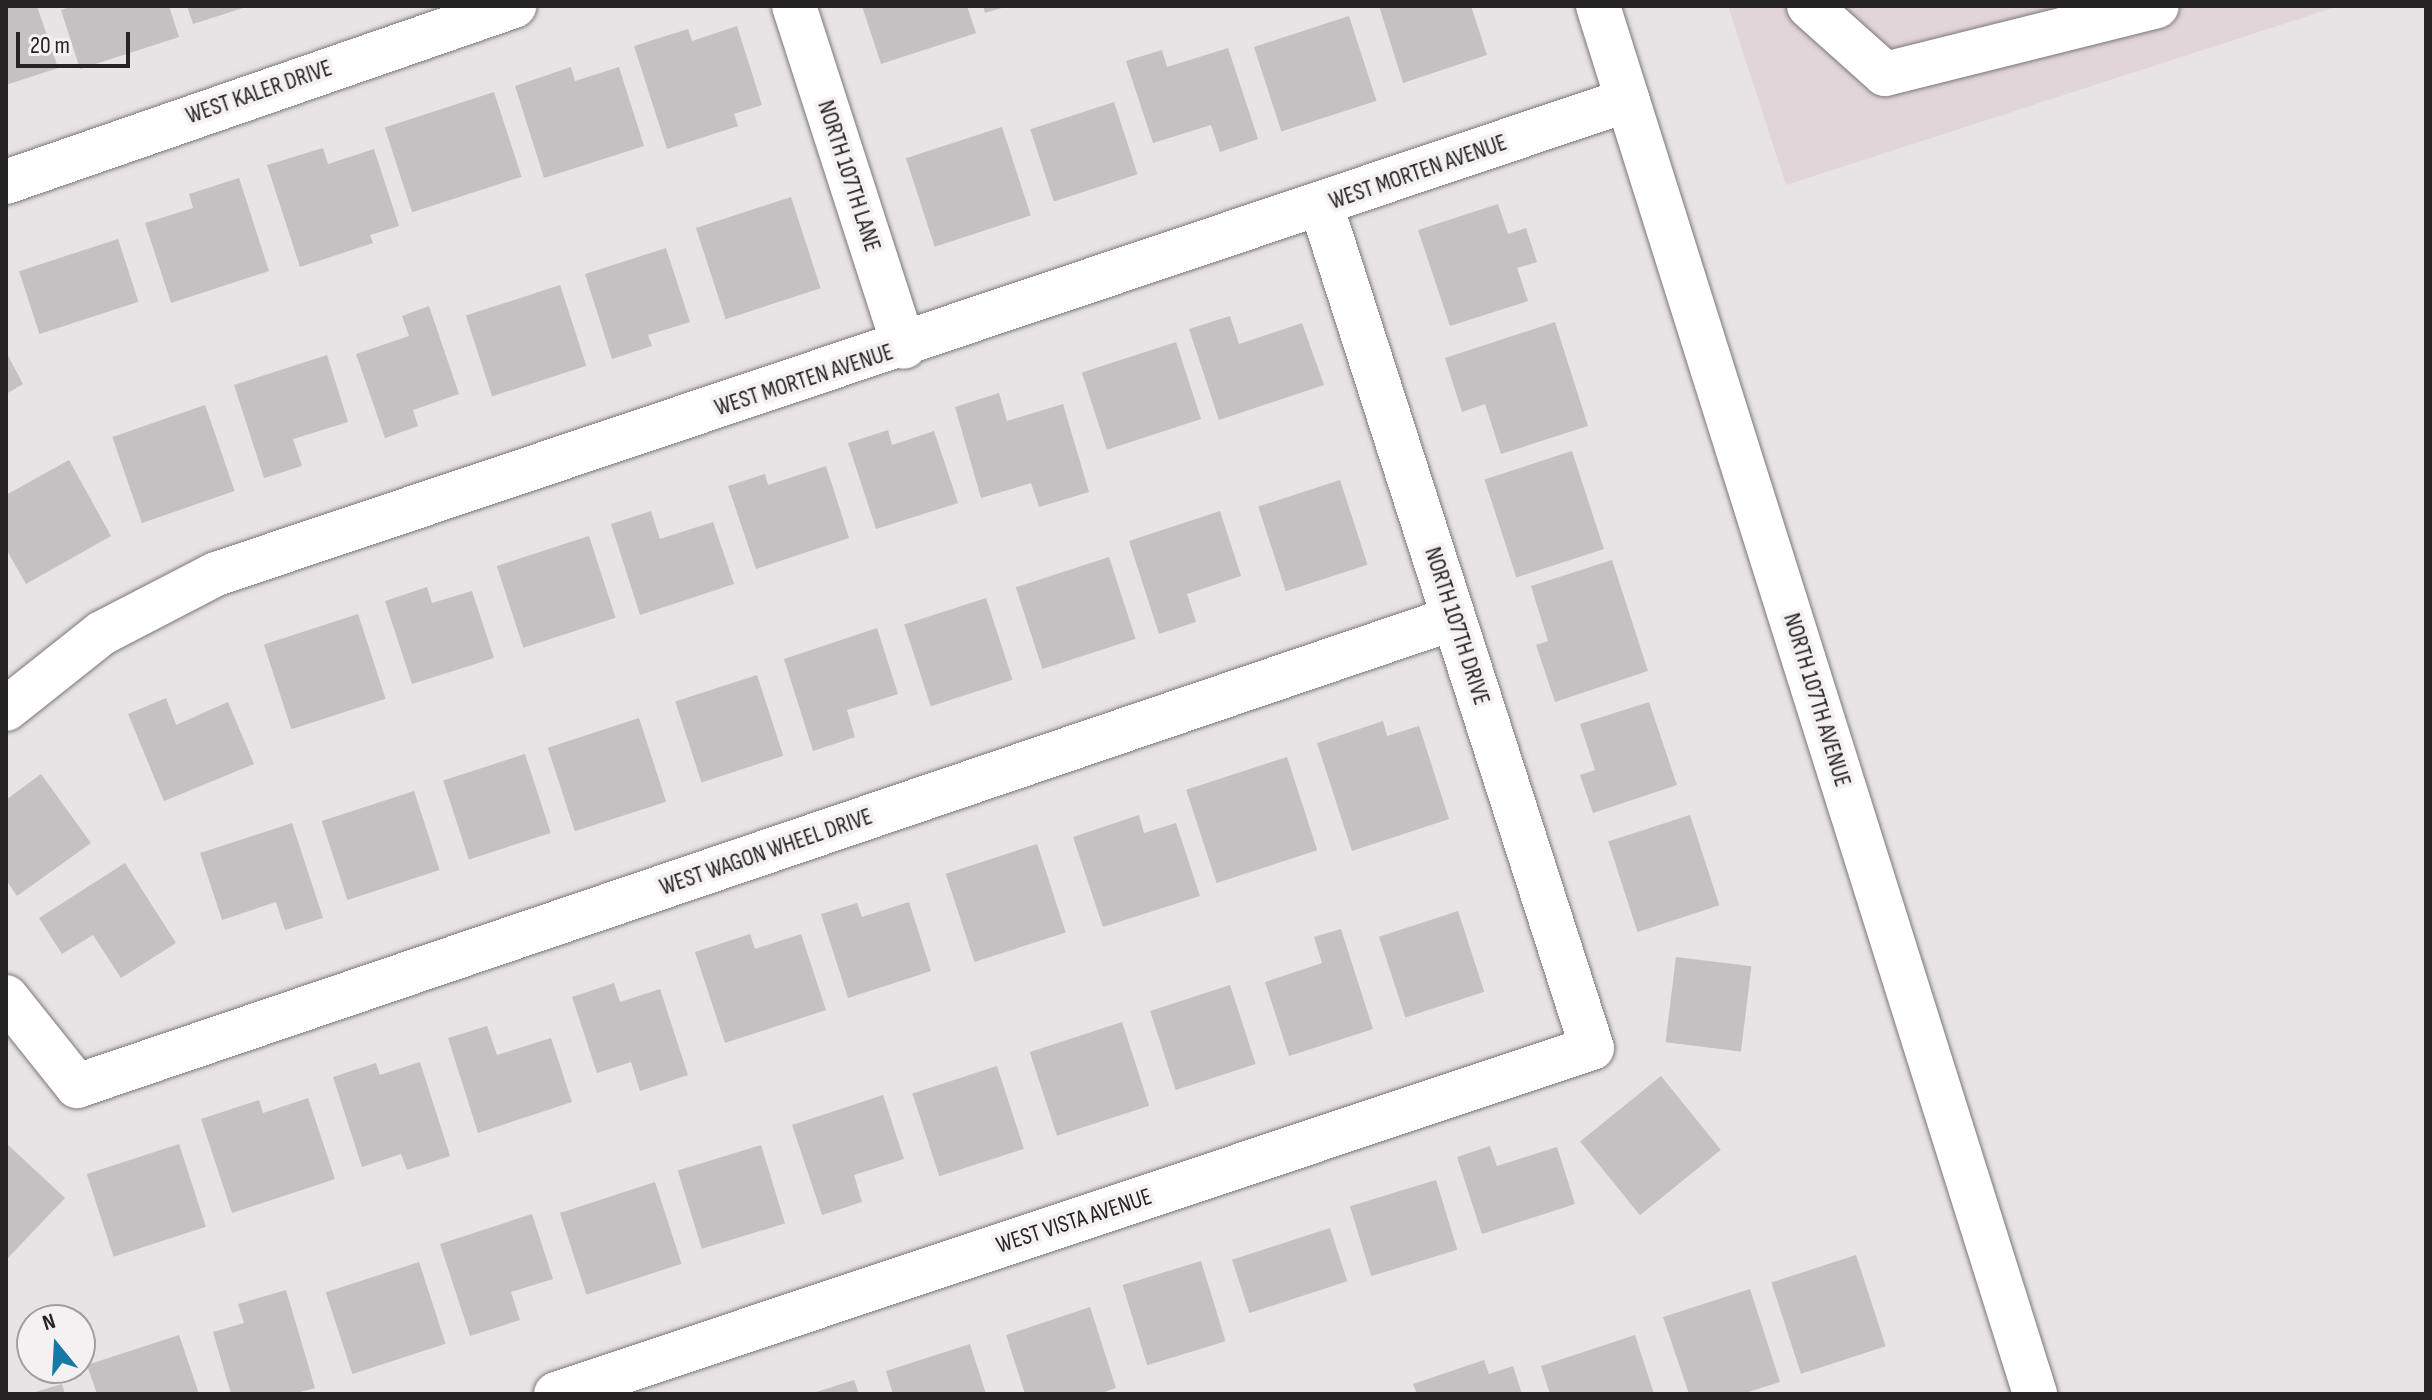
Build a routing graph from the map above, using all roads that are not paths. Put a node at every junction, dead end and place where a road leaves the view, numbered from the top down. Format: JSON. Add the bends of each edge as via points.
{"nodes":[{"id":1,"x":514,"y":6,"type":"edge"},
{"id":2,"x":794,"y":6,"type":"edge"},
{"id":3,"x":1598,"y":6,"type":"edge"},
{"id":4,"x":1809,"y":6,"type":"edge"},
{"id":5,"x":2157,"y":6,"type":"edge"},
{"id":6,"x":1628,"y":100,"type":"junction"},
{"id":7,"x":6,"y":182,"type":"edge"},
{"id":8,"x":1321,"y":205,"type":"junction"},
{"id":9,"x":904,"y":347,"type":"junction"},
{"id":10,"x":1454,"y":618,"type":"junction"},
{"id":11,"x":6,"y":709,"type":"edge"},
{"id":12,"x":6,"y":997,"type":"edge"},
{"id":13,"x":1592,"y":1048,"type":"joint"},
{"id":14,"x":556,"y":1394,"type":"edge"},
{"id":15,"x":2035,"y":1394,"type":"edge"}],
"edges":[{"from":1,"to":7,"type":"street","name":"WEST KALER DRIVE"},
{"from":2,"to":9,"type":"street","name":"NORTH 107TH LANE"},
{"from":3,"to":6,"type":"street","name":"NORTH 107TH AVENUE"},
{"from":4,"to":5,"type":"street","via":[[1885,74]]},
{"from":6,"to":8,"type":"street","name":"WEST MORTEN AVENUE"},
{"from":6,"to":15,"type":"street","name":"NORTH 107TH AVENUE"},
{"from":8,"to":9,"type":"street","name":"WEST MORTEN AVENUE"},
{"from":8,"to":10,"type":"street","name":"NORTH 107TH DRIVE"},
{"from":9,"to":11,"type":"street","name":"WEST MORTEN AVENUE","via":[[216,574],[102,633]]},
{"from":10,"to":12,"type":"street","name":"WEST WAGON WHEEL DRIVE","via":[[77,1086]]},
{"from":10,"to":13,"type":"street","name":"NORTH 107TH DRIVE"},
{"from":13,"to":14,"type":"street","name":"WEST VISTA AVENUE"}]}
